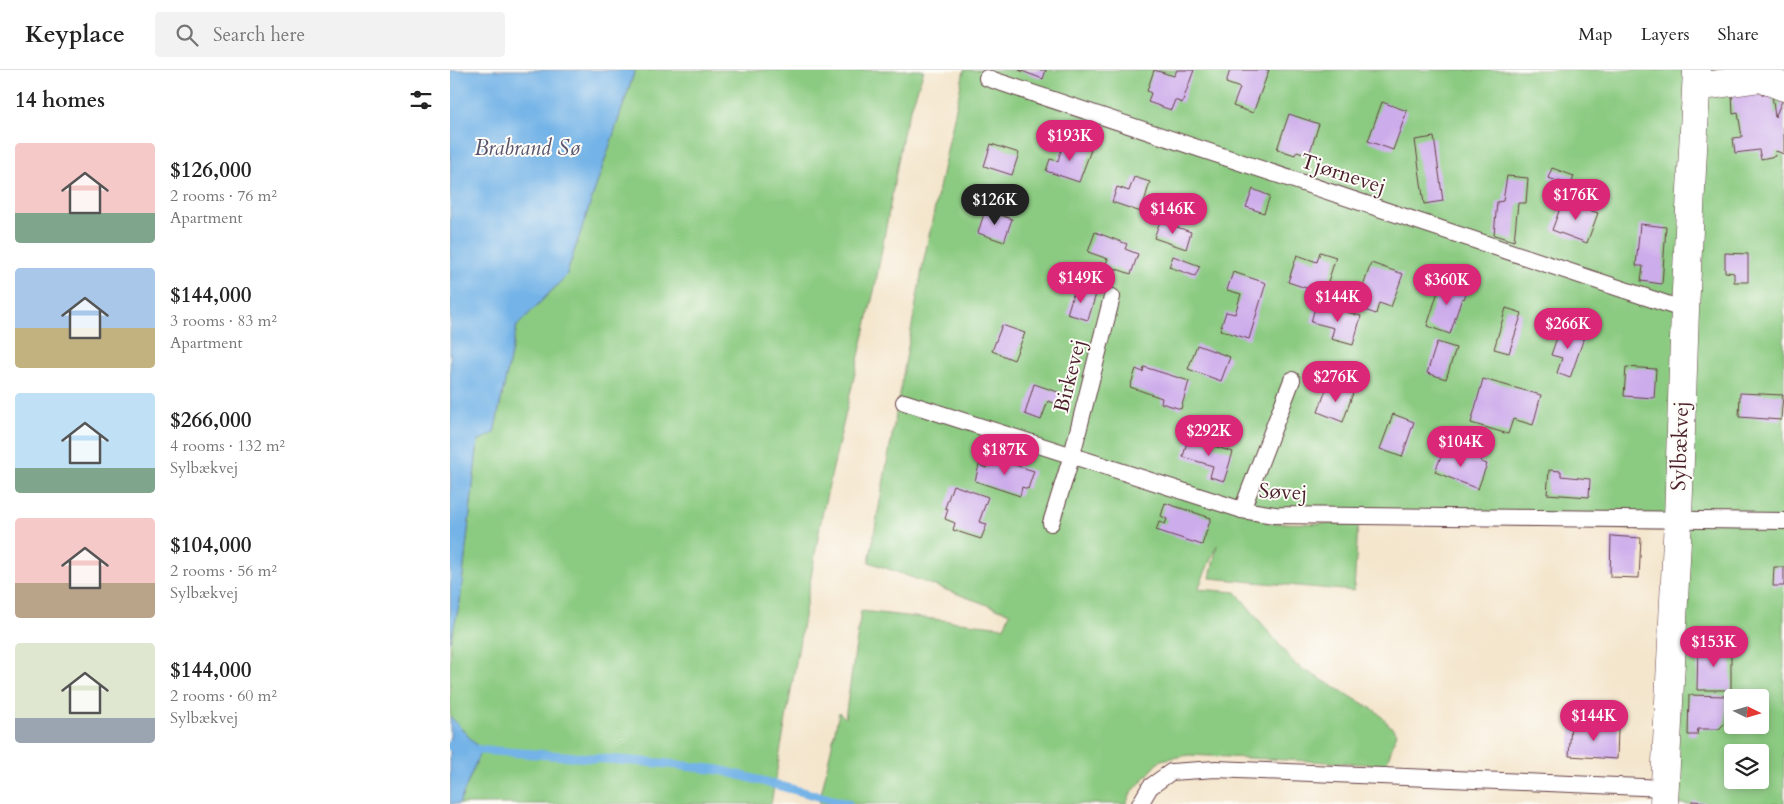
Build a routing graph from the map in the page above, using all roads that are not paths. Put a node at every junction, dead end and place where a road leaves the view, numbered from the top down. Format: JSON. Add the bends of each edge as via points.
{"nodes":[{"id":1,"x":987,"y":78,"type":"dead end"},
{"id":2,"x":1697,"y":79,"type":"edge"},
{"id":3,"x":1784,"y":87,"type":"edge"},
{"id":4,"x":1112,"y":296,"type":"dead end"},
{"id":5,"x":1685,"y":310,"type":"junction"},
{"id":6,"x":1292,"y":380,"type":"dead end"},
{"id":7,"x":904,"y":402,"type":"dead end"},
{"id":8,"x":1072,"y":455,"type":"junction"},
{"id":9,"x":1242,"y":510,"type":"junction"},
{"id":10,"x":1678,"y":519,"type":"junction"},
{"id":11,"x":1784,"y":521,"type":"edge"},
{"id":12,"x":1051,"y":523,"type":"dead end"},
{"id":13,"x":1665,"y":796,"type":"edge"},
{"id":14,"x":1140,"y":804,"type":"edge"}],
"edges":[{"from":1,"to":5,"type":"lane","name":"Tjørnevej"},
{"from":2,"to":3,"type":"street","name":"Sylbækvej","via":[[1761,78]]},
{"from":2,"to":5,"type":"street","name":"Sylbækvej"},
{"from":4,"to":8,"type":"lane","name":"Birkevej"},
{"from":5,"to":10,"type":"street","name":"Sylbækvej"},
{"from":6,"to":9,"type":"lane"},
{"from":7,"to":8,"type":"lane","name":"Søvej"},
{"from":8,"to":9,"type":"lane","name":"Søvej"},
{"from":8,"to":12,"type":"lane","name":"Birkevej"},
{"from":9,"to":10,"type":"lane","name":"Søvej","via":[[1275,515]]},
{"from":10,"to":11,"type":"lane","name":"Søvej"},
{"from":10,"to":13,"type":"street","name":"Sylbækvej"},
{"from":13,"to":14,"type":"lane","via":[[1216,769],[1171,772],[1150,787]]}]}
